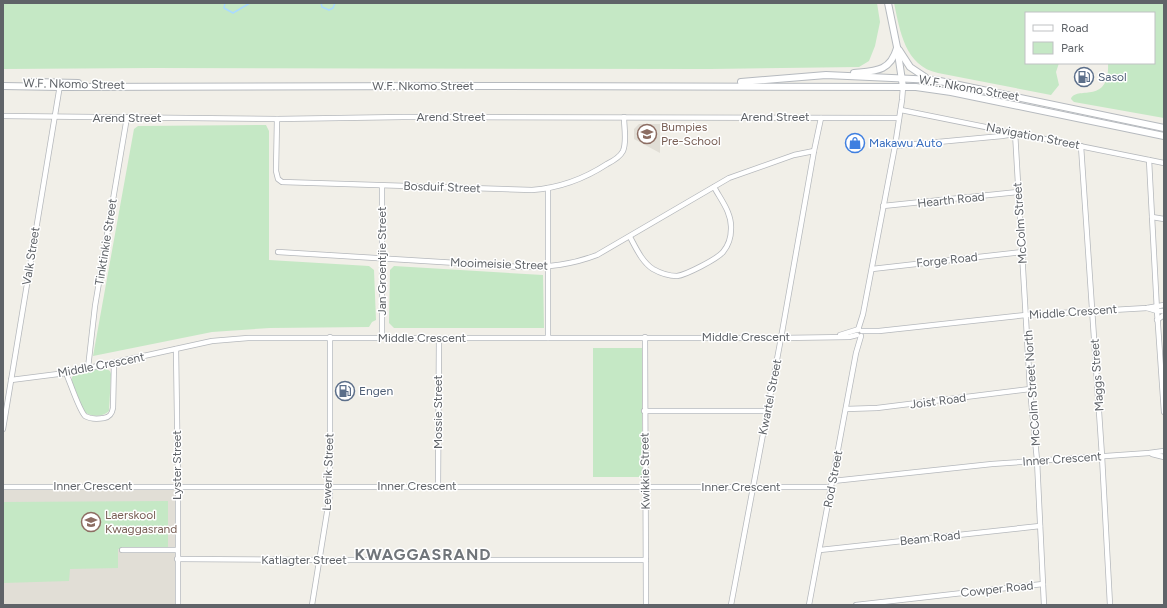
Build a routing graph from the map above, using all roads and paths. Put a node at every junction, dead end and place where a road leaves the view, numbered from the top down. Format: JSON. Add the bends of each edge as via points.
{"nodes":[{"id":1,"x":888,"y":3,"type":"edge"},
{"id":2,"x":897,"y":47,"type":"junction"},
{"id":3,"x":826,"y":75,"type":"junction"},
{"id":4,"x":901,"y":77,"type":"junction"},
{"id":5,"x":929,"y":79,"type":"junction"},
{"id":6,"x":3,"y":84,"type":"edge"},
{"id":7,"x":60,"y":85,"type":"junction"},
{"id":8,"x":700,"y":86,"type":"junction"},
{"id":9,"x":903,"y":87,"type":"junction"},
{"id":10,"x":901,"y":110,"type":"junction"},
{"id":11,"x":3,"y":116,"type":"edge"},
{"id":12,"x":127,"y":117,"type":"junction"},
{"id":13,"x":624,"y":117,"type":"junction"},
{"id":14,"x":55,"y":118,"type":"junction"},
{"id":15,"x":821,"y":118,"type":"junction"},
{"id":16,"x":899,"y":118,"type":"junction"},
{"id":17,"x":277,"y":119,"type":"junction"},
{"id":18,"x":1164,"y":128,"type":"edge"},
{"id":19,"x":1015,"y":132,"type":"junction"},
{"id":20,"x":1164,"y":136,"type":"edge"},
{"id":21,"x":895,"y":146,"type":"junction"},
{"id":22,"x":1081,"y":146,"type":"junction"},
{"id":23,"x":814,"y":151,"type":"junction"},
{"id":24,"x":1149,"y":160,"type":"junction"},
{"id":25,"x":1164,"y":163,"type":"edge"},
{"id":26,"x":382,"y":186,"type":"junction"},
{"id":27,"x":714,"y":187,"type":"junction"},
{"id":28,"x":548,"y":188,"type":"junction"},
{"id":29,"x":1018,"y":192,"type":"junction"},
{"id":30,"x":883,"y":206,"type":"junction"},
{"id":31,"x":1152,"y":217,"type":"junction"},
{"id":32,"x":1164,"y":220,"type":"edge"},
{"id":33,"x":630,"y":237,"type":"junction"},
{"id":34,"x":278,"y":252,"type":"dead end"},
{"id":35,"x":1022,"y":252,"type":"junction"},
{"id":36,"x":382,"y":259,"type":"junction"},
{"id":37,"x":547,"y":267,"type":"junction"},
{"id":38,"x":872,"y":269,"type":"junction"},
{"id":39,"x":1156,"y":305,"type":"junction"},
{"id":40,"x":1164,"y":305,"type":"edge"},
{"id":41,"x":1147,"y":308,"type":"junction"},
{"id":42,"x":1092,"y":310,"type":"junction"},
{"id":43,"x":1157,"y":311,"type":"junction"},
{"id":44,"x":1164,"y":311,"type":"edge"},
{"id":45,"x":1026,"y":315,"type":"junction"},
{"id":46,"x":1164,"y":315,"type":"edge"},
{"id":47,"x":1157,"y":320,"type":"junction"},
{"id":48,"x":859,"y":333,"type":"junction"},
{"id":49,"x":330,"y":337,"type":"junction"},
{"id":50,"x":382,"y":337,"type":"junction"},
{"id":51,"x":645,"y":337,"type":"junction"},
{"id":52,"x":439,"y":338,"type":"junction"},
{"id":53,"x":548,"y":338,"type":"junction"},
{"id":54,"x":781,"y":338,"type":"junction"},
{"id":55,"x":176,"y":349,"type":"junction"},
{"id":56,"x":114,"y":363,"type":"junction"},
{"id":57,"x":88,"y":368,"type":"junction"},
{"id":58,"x":66,"y":373,"type":"junction"},
{"id":59,"x":11,"y":380,"type":"junction"},
{"id":60,"x":1030,"y":389,"type":"junction"},
{"id":61,"x":846,"y":409,"type":"junction"},
{"id":62,"x":767,"y":411,"type":"junction"},
{"id":63,"x":644,"y":412,"type":"junction"},
{"id":64,"x":1164,"y":412,"type":"edge"},
{"id":65,"x":3,"y":429,"type":"edge"},
{"id":66,"x":1164,"y":451,"type":"edge"},
{"id":67,"x":1149,"y":454,"type":"junction"},
{"id":68,"x":1102,"y":456,"type":"junction"},
{"id":69,"x":1164,"y":457,"type":"edge"},
{"id":70,"x":1037,"y":460,"type":"junction"},
{"id":71,"x":833,"y":481,"type":"junction"},
{"id":72,"x":3,"y":486,"type":"edge"},
{"id":73,"x":178,"y":486,"type":"junction"},
{"id":74,"x":330,"y":486,"type":"junction"},
{"id":75,"x":438,"y":486,"type":"junction"},
{"id":76,"x":646,"y":487,"type":"junction"},
{"id":77,"x":753,"y":487,"type":"junction"},
{"id":78,"x":831,"y":487,"type":"junction"},
{"id":79,"x":1040,"y":526,"type":"junction"},
{"id":80,"x":122,"y":550,"type":"dead end"},
{"id":81,"x":177,"y":550,"type":"junction"},
{"id":82,"x":820,"y":550,"type":"junction"},
{"id":83,"x":177,"y":559,"type":"junction"},
{"id":84,"x":320,"y":560,"type":"junction"},
{"id":85,"x":646,"y":560,"type":"junction"},
{"id":86,"x":1043,"y":584,"type":"junction"},
{"id":87,"x":178,"y":605,"type":"edge"},
{"id":88,"x":312,"y":605,"type":"edge"},
{"id":89,"x":646,"y":605,"type":"edge"},
{"id":90,"x":731,"y":605,"type":"edge"},
{"id":91,"x":809,"y":605,"type":"edge"},
{"id":92,"x":856,"y":605,"type":"edge"},
{"id":93,"x":1044,"y":605,"type":"edge"},
{"id":94,"x":1110,"y":605,"type":"edge"}],
"edges":[{"from":1,"to":2,"type":"main road","name":"Rod Street"},
{"from":2,"to":3,"type":"main road","via":[[893,59],[878,71]]},
{"from":2,"to":4,"type":"main road","name":"Rod Street"},
{"from":2,"to":5,"type":"main road","via":[[910,67]]},
{"from":3,"to":4,"type":"main road","name":"W.F. Nkomo Street"},
{"from":3,"to":8,"type":"main road","name":"W.F. Nkomo Street"},
{"from":4,"to":5,"type":"main road","name":"W.F. Nkomo Street"},
{"from":4,"to":9,"type":"main road","name":"Rod Street"},
{"from":5,"to":18,"type":"main road","name":"W.F. Nkomo Street"},
{"from":6,"to":7,"type":"main road","name":"W.F. Nkomo Street"},
{"from":7,"to":8,"type":"main road","name":"W.F. Nkomo Street"},
{"from":7,"to":14,"type":"street","name":"Valk Street"},
{"from":8,"to":9,"type":"main road","name":"W.F. Nkomo Street"},
{"from":9,"to":10,"type":"street","name":"Rod Street"},
{"from":9,"to":20,"type":"main road","name":"W.F. Nkomo Street","via":[[951,92]]},
{"from":10,"to":16,"type":"street","name":"Rod Street"},
{"from":10,"to":19,"type":"street","name":"Navigation Street"},
{"from":11,"to":14,"type":"street","name":"Arend Street"},
{"from":12,"to":14,"type":"street","name":"Arend Street"},
{"from":12,"to":17,"type":"street","name":"Arend Street"},
{"from":12,"to":57,"type":"street","name":"Tinktinkie Street"},
{"from":13,"to":15,"type":"street","name":"Arend Street"},
{"from":13,"to":17,"type":"street","name":"Arend Street"},
{"from":13,"to":28,"type":"street","name":"Bosduif Street","via":[[625,146],[619,157],[589,175]]},
{"from":14,"to":59,"type":"street","name":"Valk Street"},
{"from":15,"to":16,"type":"street","name":"Arend Street"},
{"from":15,"to":23,"type":"street","name":"Kwartel Street"},
{"from":16,"to":21,"type":"street","name":"Rod Street"},
{"from":17,"to":26,"type":"street","name":"Bosduif Street","via":[[276,171],[278,179],[282,182]]},
{"from":19,"to":21,"type":"street","via":[[1002,136]]},
{"from":19,"to":22,"type":"street","name":"Navigation Street"},
{"from":19,"to":29,"type":"street","name":"McColm Street"},
{"from":21,"to":30,"type":"street","name":"Rod Street"},
{"from":22,"to":24,"type":"street","name":"Navigation Street"},
{"from":22,"to":42,"type":"street","name":"Maggs Street"},
{"from":23,"to":27,"type":"street","name":"Mooimeisie Street","via":[[738,174]]},
{"from":23,"to":54,"type":"street","name":"Kwartel Street"},
{"from":24,"to":25,"type":"street","name":"Navigation Street"},
{"from":24,"to":31,"type":"street"},
{"from":26,"to":28,"type":"street","name":"Bosduif Street","via":[[532,190]]},
{"from":26,"to":36,"type":"street","name":"Jan Groentjie Street"},
{"from":27,"to":33,"type":"street","name":"Mooimeisie Street"},
{"from":27,"to":33,"type":"street","via":[[731,222],[729,242],[718,256],[684,274],[671,276],[660,273],[648,265]]},
{"from":28,"to":37,"type":"street"},
{"from":29,"to":30,"type":"street","name":"Hearth Road"},
{"from":29,"to":35,"type":"street","name":"McColm Street"},
{"from":30,"to":38,"type":"street","name":"Rod Street"},
{"from":31,"to":32,"type":"street"},
{"from":31,"to":39,"type":"street"},
{"from":33,"to":37,"type":"street","name":"Mooimeisie Street","via":[[597,256]]},
{"from":34,"to":36,"type":"street","name":"Mooimeisie Street"},
{"from":35,"to":38,"type":"street","name":"Forge Road"},
{"from":35,"to":45,"type":"street","name":"McColm Street"},
{"from":36,"to":37,"type":"street","name":"Mooimeisie Street"},
{"from":36,"to":50,"type":"street","name":"Jan Groentjie Street"},
{"from":37,"to":53,"type":"street"},
{"from":38,"to":48,"type":"street","name":"Rod Street"},
{"from":39,"to":40,"type":"street","name":"Middle Crescent"},
{"from":39,"to":41,"type":"street","name":"Middle Crescent"},
{"from":39,"to":43,"type":"street"},
{"from":41,"to":42,"type":"street","name":"Middle Crescent"},
{"from":41,"to":43,"type":"street","name":"Middle Crescent"},
{"from":42,"to":45,"type":"street","name":"Middle Crescent"},
{"from":42,"to":68,"type":"street","name":"Maggs Street"},
{"from":43,"to":44,"type":"street","name":"Middle Crescent"},
{"from":43,"to":47,"type":"street"},
{"from":45,"to":48,"type":"street","name":"Middle Crescent"},
{"from":45,"to":60,"type":"street","name":"McColm Street North"},
{"from":46,"to":47,"type":"street"},
{"from":47,"to":64,"type":"street"},
{"from":48,"to":54,"type":"street","name":"Middle Crescent"},
{"from":48,"to":61,"type":"street","name":"Rod Street"},
{"from":49,"to":50,"type":"street","name":"Middle Crescent"},
{"from":49,"to":55,"type":"street","name":"Middle Crescent","via":[[230,339]]},
{"from":49,"to":74,"type":"street","name":"Lewerik Street"},
{"from":50,"to":52,"type":"street","name":"Middle Crescent"},
{"from":51,"to":53,"type":"street","name":"Middle Crescent"},
{"from":51,"to":54,"type":"street","name":"Middle Crescent"},
{"from":51,"to":63,"type":"street","name":"Kwikkie Street"},
{"from":52,"to":53,"type":"street","name":"Middle Crescent"},
{"from":52,"to":75,"type":"street","name":"Mossie Street"},
{"from":54,"to":62,"type":"street","name":"Kwartel Street"},
{"from":55,"to":56,"type":"street","name":"Middle Crescent"},
{"from":55,"to":73,"type":"street","name":"Lyster Street"},
{"from":56,"to":57,"type":"street","name":"Middle Crescent"},
{"from":56,"to":58,"type":"street","via":[[113,408],[107,417],[96,419],[86,416]]},
{"from":57,"to":58,"type":"street","name":"Middle Crescent"},
{"from":58,"to":59,"type":"street","name":"Middle Crescent"},
{"from":59,"to":65,"type":"street","name":"Valk Street"},
{"from":60,"to":61,"type":"street","name":"Joist Road","via":[[877,408]]},
{"from":60,"to":70,"type":"street","name":"McColm Street North"},
{"from":61,"to":71,"type":"street","name":"Rod Street"},
{"from":62,"to":63,"type":"street"},
{"from":62,"to":77,"type":"street","name":"Kwartel Street"},
{"from":63,"to":76,"type":"street","name":"Kwikkie Street"},
{"from":66,"to":67,"type":"street","name":"Inner Crescent"},
{"from":67,"to":68,"type":"street","name":"Inner Crescent"},
{"from":67,"to":69,"type":"street","name":"Inner Crescent"},
{"from":68,"to":70,"type":"street","name":"Inner Crescent"},
{"from":68,"to":94,"type":"street","name":"Maggs Street"},
{"from":70,"to":71,"type":"street","name":"Inner Crescent"},
{"from":70,"to":79,"type":"street","name":"McColm Street North"},
{"from":71,"to":78,"type":"street","name":"Rod Street"},
{"from":72,"to":73,"type":"street","name":"Inner Crescent"},
{"from":73,"to":74,"type":"street","name":"Inner Crescent"},
{"from":73,"to":81,"type":"street","name":"Lyster Street"},
{"from":74,"to":75,"type":"street","name":"Inner Crescent"},
{"from":74,"to":84,"type":"street","name":"Lewerik Street"},
{"from":75,"to":76,"type":"street","name":"Inner Crescent"},
{"from":76,"to":77,"type":"street","name":"Inner Crescent"},
{"from":76,"to":85,"type":"street","name":"Kwikkie Street"},
{"from":77,"to":78,"type":"street","name":"Inner Crescent"},
{"from":77,"to":90,"type":"street","name":"Kwartel Street"},
{"from":78,"to":82,"type":"street","name":"Rod Street"},
{"from":79,"to":82,"type":"street","name":"Beam Road"},
{"from":79,"to":86,"type":"street","name":"McColm Street North"},
{"from":80,"to":81,"type":"street"},
{"from":81,"to":83,"type":"street","name":"Lyster Street"},
{"from":82,"to":91,"type":"street","name":"Rod Street"},
{"from":83,"to":84,"type":"street","name":"Katlagter Street"},
{"from":83,"to":87,"type":"street","name":"Lyster Street"},
{"from":84,"to":85,"type":"street","name":"Katlagter Street"},
{"from":84,"to":88,"type":"street","name":"Lewerik Street"},
{"from":85,"to":89,"type":"street","name":"Kwikkie Street"},
{"from":86,"to":92,"type":"street","name":"Cowper Road"},
{"from":86,"to":93,"type":"street","name":"McColm Street North"}]}
